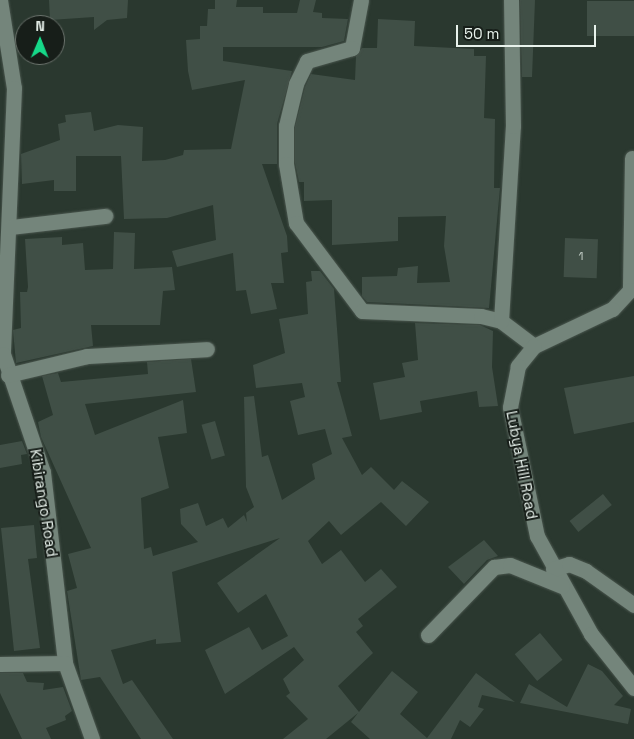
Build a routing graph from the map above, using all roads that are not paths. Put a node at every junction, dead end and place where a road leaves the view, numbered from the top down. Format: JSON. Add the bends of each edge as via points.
{"nodes":[{"id":1,"x":0,"y":0,"type":"edge"},
{"id":2,"x":361,"y":0,"type":"edge"},
{"id":3,"x":511,"y":0,"type":"edge"},
{"id":4,"x":632,"y":158,"type":"dead end"},
{"id":5,"x":105,"y":216,"type":"dead end"},
{"id":6,"x":12,"y":226,"type":"junction"},
{"id":7,"x":501,"y":322,"type":"junction"},
{"id":8,"x":534,"y":346,"type":"junction"},
{"id":9,"x":207,"y":349,"type":"dead end"},
{"id":10,"x":8,"y":375,"type":"junction"},
{"id":11,"x":553,"y":569,"type":"junction"},
{"id":12,"x":562,"y":586,"type":"junction"},
{"id":13,"x":634,"y":605,"type":"edge"},
{"id":14,"x":428,"y":635,"type":"dead end"},
{"id":15,"x":66,"y":662,"type":"junction"},
{"id":16,"x":0,"y":664,"type":"edge"},
{"id":17,"x":634,"y":688,"type":"edge"},
{"id":18,"x":92,"y":739,"type":"edge"}],
"edges":[{"from":1,"to":6,"type":"street","name":"Kibirango Road","via":[[14,88]]},
{"from":2,"to":7,"type":"street","via":[[352,48],[307,61],[296,84],[286,126],[286,164],[296,223],[362,311],[443,311]]},
{"from":3,"to":7,"type":"street","via":[[513,126]]},
{"from":4,"to":8,"type":"street","name":"Lubya Hill Road","via":[[630,290],[612,309]]},
{"from":5,"to":6,"type":"street"},
{"from":6,"to":10,"type":"street","name":"Kibirango Road","via":[[2,323]]},
{"from":7,"to":8,"type":"street"},
{"from":8,"to":11,"type":"street","name":"Lubya Hill Road","via":[[518,366],[510,407],[523,485],[537,536]]},
{"from":9,"to":10,"type":"street","via":[[87,356]]},
{"from":10,"to":15,"type":"street","name":"Kibirango Road","via":[[43,472]]},
{"from":11,"to":12,"type":"street","name":"Lubya Hill Road"},
{"from":11,"to":13,"type":"street","via":[[569,564],[586,571]]},
{"from":12,"to":14,"type":"street","via":[[510,565],[494,567]]},
{"from":12,"to":17,"type":"street","name":"Lubya Hill Road","via":[[591,634]]},
{"from":15,"to":16,"type":"street"},
{"from":15,"to":18,"type":"street","name":"Kibirango Road"}]}
